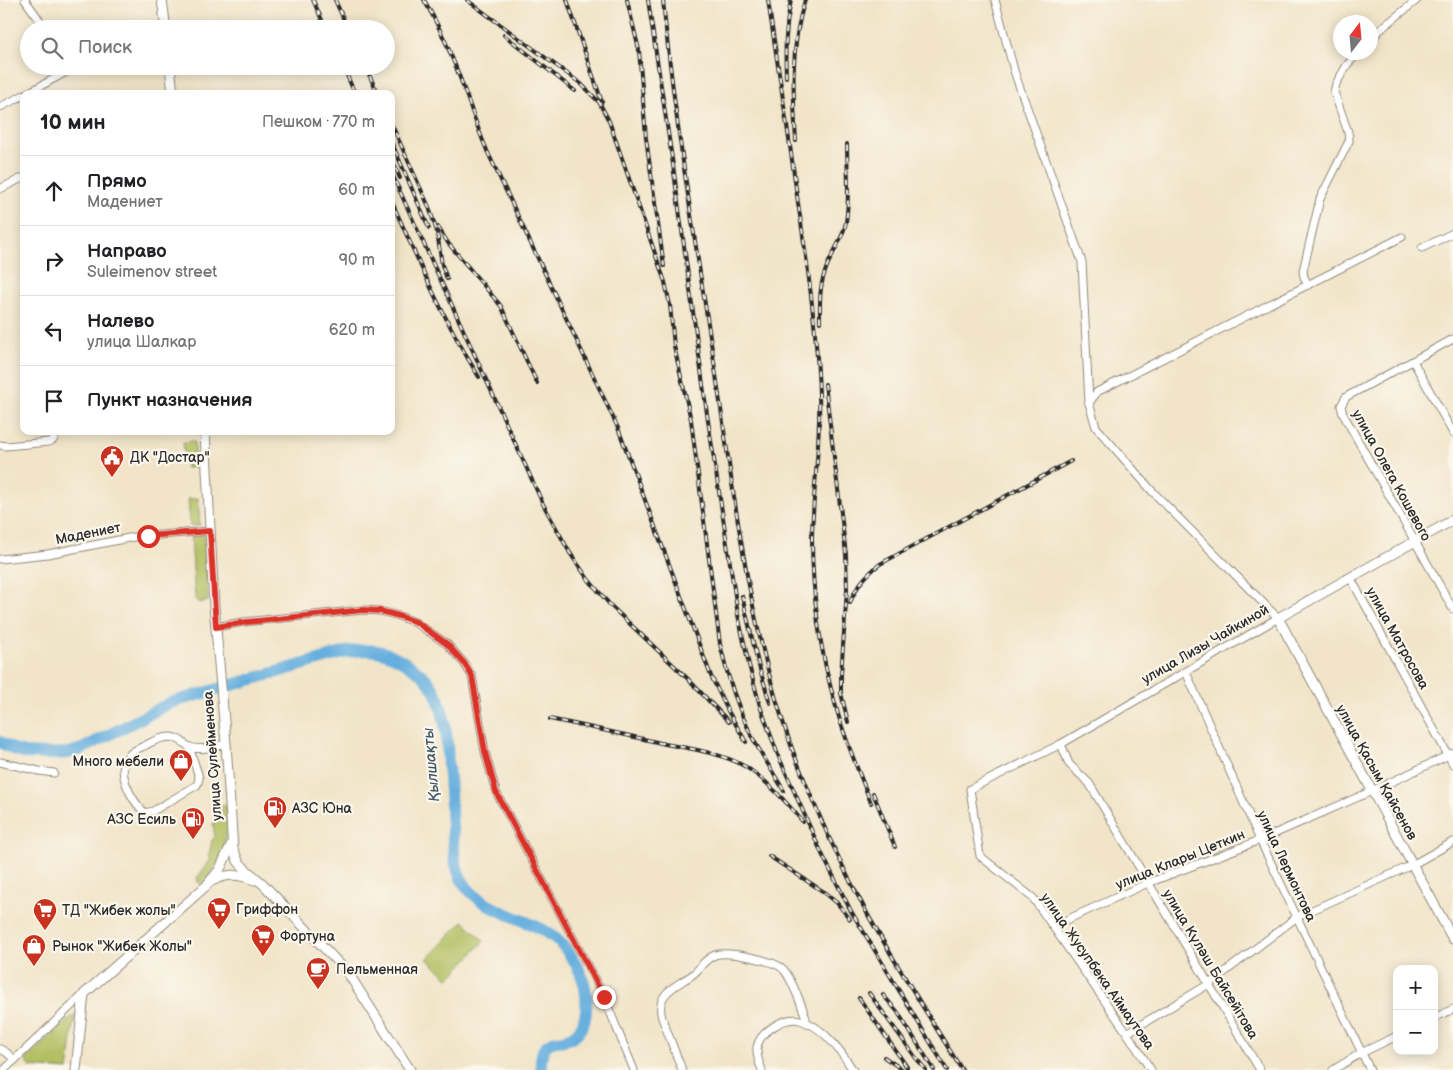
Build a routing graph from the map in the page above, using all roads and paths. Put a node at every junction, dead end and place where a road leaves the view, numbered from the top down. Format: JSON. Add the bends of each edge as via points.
{"nodes":[{"id":1,"x":25,"y":0,"type":"edge"},
{"id":2,"x":162,"y":0,"type":"edge"},
{"id":3,"x":995,"y":0,"type":"edge"},
{"id":4,"x":1417,"y":0,"type":"edge"},
{"id":5,"x":39,"y":20,"type":"edge"},
{"id":6,"x":165,"y":20,"type":"edge"},
{"id":7,"x":1378,"y":32,"type":"edge"},
{"id":8,"x":1352,"y":60,"type":"edge"},
{"id":9,"x":59,"y":75,"type":"edge"},
{"id":10,"x":171,"y":75,"type":"edge"},
{"id":11,"x":32,"y":90,"type":"edge"},
{"id":12,"x":173,"y":90,"type":"edge"},
{"id":13,"x":20,"y":97,"type":"edge"},
{"id":14,"x":0,"y":108,"type":"edge"},
{"id":15,"x":20,"y":179,"type":"edge"},
{"id":16,"x":0,"y":189,"type":"edge"},
{"id":17,"x":1453,"y":233,"type":"edge"},
{"id":18,"x":1402,"y":237,"type":"dead end"},
{"id":19,"x":1422,"y":248,"type":"dead end"},
{"id":20,"x":1308,"y":285,"type":"junction"},
{"id":21,"x":1453,"y":339,"type":"edge"},
{"id":22,"x":1413,"y":361,"type":"junction"},
{"id":23,"x":1089,"y":403,"type":"junction"},
{"id":24,"x":1453,"y":433,"type":"edge"},
{"id":25,"x":56,"y":435,"type":"edge"},
{"id":26,"x":205,"y":435,"type":"edge"},
{"id":27,"x":0,"y":445,"type":"edge"},
{"id":28,"x":1453,"y":520,"type":"edge"},
{"id":29,"x":210,"y":531,"type":"junction"},
{"id":30,"x":1415,"y":541,"type":"junction"},
{"id":31,"x":0,"y":559,"type":"edge"},
{"id":32,"x":1350,"y":577,"type":"junction"},
{"id":33,"x":1453,"y":609,"type":"edge"},
{"id":34,"x":1278,"y":618,"type":"junction"},
{"id":35,"x":216,"y":627,"type":"junction"},
{"id":36,"x":1186,"y":672,"type":"junction"},
{"id":37,"x":226,"y":744,"type":"junction"},
{"id":38,"x":1061,"y":744,"type":"junction"},
{"id":39,"x":189,"y":747,"type":"junction"},
{"id":40,"x":1451,"y":754,"type":"edge"},
{"id":41,"x":0,"y":762,"type":"edge"},
{"id":42,"x":1453,"y":764,"type":"edge"},
{"id":43,"x":54,"y":773,"type":"dead end"},
{"id":44,"x":970,"y":789,"type":"joint"},
{"id":45,"x":1372,"y":791,"type":"junction"},
{"id":46,"x":1260,"y":840,"type":"junction"},
{"id":47,"x":1453,"y":842,"type":"edge"},
{"id":48,"x":232,"y":843,"type":"junction"},
{"id":49,"x":1412,"y":865,"type":"junction"},
{"id":50,"x":1148,"y":883,"type":"junction"},
{"id":51,"x":263,"y":884,"type":"junction"},
{"id":52,"x":206,"y":886,"type":"junction"},
{"id":53,"x":1297,"y":917,"type":"junction"},
{"id":54,"x":1053,"y":926,"type":"junction"},
{"id":55,"x":1453,"y":939,"type":"edge"},
{"id":56,"x":1209,"y":984,"type":"junction"},
{"id":57,"x":84,"y":994,"type":"junction"},
{"id":58,"x":1453,"y":1009,"type":"edge"},
{"id":59,"x":1438,"y":1016,"type":"edge"},
{"id":60,"x":807,"y":1023,"type":"junction"},
{"id":61,"x":1127,"y":1033,"type":"junction"},
{"id":62,"x":1393,"y":1038,"type":"edge"},
{"id":63,"x":0,"y":1049,"type":"edge"},
{"id":64,"x":1362,"y":1053,"type":"junction"},
{"id":65,"x":15,"y":1060,"type":"junction"},
{"id":66,"x":4,"y":1070,"type":"edge"},
{"id":67,"x":76,"y":1070,"type":"edge"},
{"id":68,"x":410,"y":1070,"type":"edge"},
{"id":69,"x":634,"y":1070,"type":"edge"},
{"id":70,"x":682,"y":1070,"type":"edge"},
{"id":71,"x":762,"y":1070,"type":"edge"},
{"id":72,"x":853,"y":1070,"type":"edge"},
{"id":73,"x":1151,"y":1070,"type":"edge"},
{"id":74,"x":1260,"y":1070,"type":"edge"},
{"id":75,"x":1333,"y":1070,"type":"edge"},
{"id":76,"x":1370,"y":1070,"type":"edge"}],
"edges":[{"from":1,"to":5,"type":"street"},
{"from":2,"to":6,"type":"street"},
{"from":3,"to":23,"type":"street","via":[[1015,74],[1082,262]]},
{"from":4,"to":7,"type":"street"},
{"from":8,"to":20,"type":"street","via":[[1334,92],[1348,132],[1348,142],[1320,199],[1302,271]]},
{"from":9,"to":11,"type":"street"},
{"from":10,"to":12,"type":"street"},
{"from":13,"to":14,"type":"street"},
{"from":15,"to":16,"type":"street"},
{"from":17,"to":19,"type":"street"},
{"from":18,"to":20,"type":"street"},
{"from":20,"to":23,"type":"street","via":[[1097,392]]},
{"from":21,"to":22,"type":"street"},
{"from":22,"to":24,"type":"street"},
{"from":22,"to":30,"type":"street","name":"улица Олега Кошевого","via":[[1346,397],[1341,406]]},
{"from":23,"to":34,"type":"street","via":[[1096,428],[1152,491]]},
{"from":25,"to":27,"type":"street","via":[[49,442]]},
{"from":26,"to":29,"type":"street","name":"улица Сулейменова"},
{"from":28,"to":30,"type":"street","name":"улица Лизы Чайкиной"},
{"from":29,"to":31,"type":"street","name":"Мадениет","via":[[134,537],[48,554]]},
{"from":29,"to":35,"type":"street","name":"улица Сулейменова"},
{"from":30,"to":32,"type":"street","name":"улица Лизы Чайкиной"},
{"from":30,"to":33,"type":"street","name":"улица Олега Кошевого"},
{"from":32,"to":34,"type":"street","name":"улица Лизы Чайкиной"},
{"from":32,"to":40,"type":"street","name":"улица Матросова"},
{"from":34,"to":36,"type":"street","name":"улица Лизы Чайкиной"},
{"from":34,"to":45,"type":"street","name":"улица Қасым Қайсенов"},
{"from":35,"to":37,"type":"street","name":"улица Сулейменова"},
{"from":35,"to":69,"type":"street","via":[[363,610],[380,611],[416,622],[456,653],[472,676],[485,752],[496,792],[604,997]]},
{"from":36,"to":38,"type":"street","name":"улица Лизы Чайкиной"},
{"from":36,"to":46,"type":"street","name":"улица Лермонтова"},
{"from":37,"to":39,"type":"street"},
{"from":37,"to":48,"type":"street","name":"улица Сулейменова"},
{"from":38,"to":44,"type":"street","name":"улица Лизы Чайкиной"},
{"from":38,"to":50,"type":"street","name":"улица Күләш Байсейітова","via":[[1070,764],[1089,784]]},
{"from":39,"to":39,"type":"street","via":[[198,774],[197,785],[153,811],[145,812],[125,781],[126,759],[136,750],[163,738],[178,739]]},
{"from":40,"to":42,"type":"street","name":"улица Матросова"},
{"from":40,"to":45,"type":"street","name":"улица Клары Цеткин"},
{"from":41,"to":43,"type":"street"},
{"from":44,"to":54,"type":"street","name":"улица Жусупбека Аймаутова","via":[[980,856],[1033,898]]},
{"from":45,"to":46,"type":"street","name":"улица Клары Цеткин"},
{"from":45,"to":49,"type":"street","name":"улица Қасым Қайсенов"},
{"from":46,"to":50,"type":"street","name":"улица Клары Цеткин"},
{"from":46,"to":53,"type":"street","name":"улица Лермонтова"},
{"from":47,"to":49,"type":"street"},
{"from":48,"to":51,"type":"street","via":[[238,861]]},
{"from":48,"to":52,"type":"street","via":[[220,869]]},
{"from":49,"to":53,"type":"street"},
{"from":49,"to":55,"type":"street","name":"улица Қасым Қайсенов"},
{"from":50,"to":54,"type":"street","name":"улица Клары Цеткин"},
{"from":50,"to":56,"type":"street","name":"улица Күләш Байсейітова"},
{"from":51,"to":52,"type":"street","via":[[233,874],[222,876]]},
{"from":51,"to":68,"type":"street","via":[[348,973]]},
{"from":52,"to":57,"type":"street"},
{"from":53,"to":56,"type":"street"},
{"from":53,"to":64,"type":"street","name":"улица Лермонтова"},
{"from":54,"to":61,"type":"street","name":"улица Жусупбека Аймаутова"},
{"from":56,"to":61,"type":"street"},
{"from":56,"to":74,"type":"street","name":"улица Күләш Байсейітова"},
{"from":57,"to":65,"type":"street"},
{"from":57,"to":67,"type":"street"},
{"from":58,"to":59,"type":"street"},
{"from":60,"to":70,"type":"street","via":[[780,966],[733,953],[717,954],[667,992],[662,1000],[661,1013]]},
{"from":60,"to":71,"type":"street","via":[[788,1020],[762,1037],[757,1051]]},
{"from":60,"to":72,"type":"street","via":[[831,1041]]},
{"from":61,"to":73,"type":"street","name":"улица Жусупбека Аймаутова"},
{"from":62,"to":64,"type":"street"},
{"from":63,"to":65,"type":"street"},
{"from":64,"to":75,"type":"street"},
{"from":64,"to":76,"type":"street","name":"улица Лермонтова"},
{"from":65,"to":66,"type":"street"}]}
